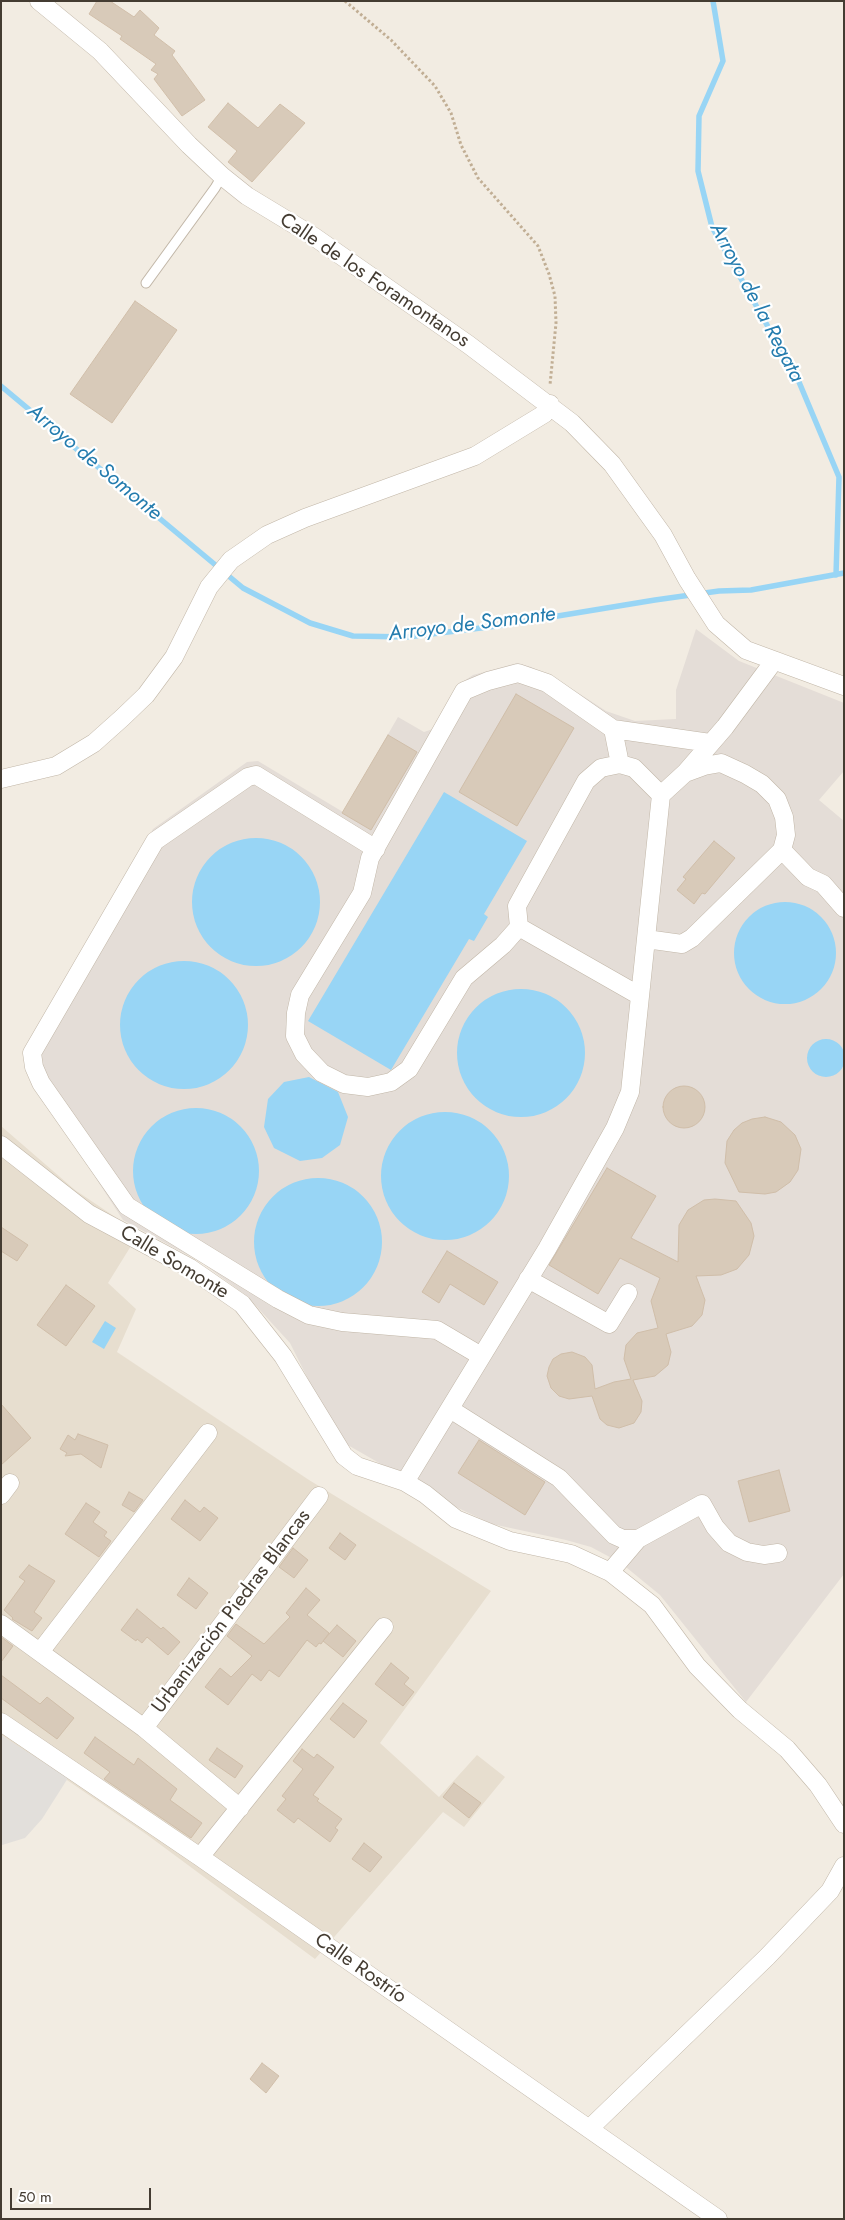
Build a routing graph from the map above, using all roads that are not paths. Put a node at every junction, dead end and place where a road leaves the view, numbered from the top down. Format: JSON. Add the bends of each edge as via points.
{"nodes":[{"id":1,"x":39,"y":1,"type":"edge"},
{"id":2,"x":222,"y":176,"type":"junction"},
{"id":3,"x":146,"y":284,"type":"dead end"},
{"id":4,"x":550,"y":404,"type":"junction"},
{"id":5,"x":774,"y":661,"type":"junction"},
{"id":6,"x":844,"y":686,"type":"edge"},
{"id":7,"x":613,"y":729,"type":"junction"},
{"id":8,"x":710,"y":743,"type":"junction"},
{"id":9,"x":620,"y":764,"type":"junction"},
{"id":10,"x":685,"y":773,"type":"junction"},
{"id":11,"x":1,"y":779,"type":"edge"},
{"id":12,"x":661,"y":795,"type":"junction"},
{"id":13,"x":376,"y":849,"type":"junction"},
{"id":14,"x":782,"y":850,"type":"junction"},
{"id":15,"x":844,"y":908,"type":"edge"},
{"id":16,"x":519,"y":927,"type":"junction"},
{"id":17,"x":646,"y":939,"type":"junction"},
{"id":18,"x":640,"y":996,"type":"junction"},
{"id":19,"x":1,"y":1145,"type":"edge"},
{"id":20,"x":528,"y":1279,"type":"junction"},
{"id":21,"x":628,"y":1293,"type":"dead end"},
{"id":22,"x":481,"y":1356,"type":"junction"},
{"id":23,"x":450,"y":1409,"type":"junction"},
{"id":24,"x":208,"y":1433,"type":"dead end"},
{"id":25,"x":405,"y":1482,"type":"junction"},
{"id":26,"x":319,"y":1496,"type":"dead end"},
{"id":27,"x":638,"y":1539,"type":"junction"},
{"id":28,"x":778,"y":1553,"type":"dead end"},
{"id":29,"x":610,"y":1572,"type":"junction"},
{"id":30,"x":1,"y":1624,"type":"edge"},
{"id":31,"x":384,"y":1627,"type":"dead end"},
{"id":32,"x":40,"y":1652,"type":"junction"},
{"id":33,"x":1,"y":1722,"type":"edge"},
{"id":34,"x":144,"y":1728,"type":"junction"},
{"id":35,"x":240,"y":1808,"type":"junction"},
{"id":36,"x":844,"y":1824,"type":"edge"},
{"id":37,"x":200,"y":1857,"type":"junction"},
{"id":38,"x":844,"y":1866,"type":"edge"},
{"id":39,"x":590,"y":2128,"type":"junction"},
{"id":40,"x":718,"y":2219,"type":"edge"}],
"edges":[{"from":1,"to":2,"type":"street","name":"Calle de los Foramontanos","via":[[100,51]]},
{"from":2,"to":3,"type":"lane"},
{"from":2,"to":4,"type":"street","name":"Calle de los Foramontanos"},
{"from":4,"to":5,"type":"street","name":"Calle de los Foramontanos","via":[[612,464],[663,535],[716,624],[746,650]]},
{"from":4,"to":11,"type":"street","via":[[544,414],[475,456],[267,535],[231,560],[210,587],[174,657],[146,695],[122,718],[94,743],[56,766]]},
{"from":5,"to":6,"type":"street","name":"Calle de los Foramontanos"},
{"from":5,"to":8,"type":"street","via":[[725,728]]},
{"from":7,"to":8,"type":"street"},
{"from":7,"to":9,"type":"street"},
{"from":7,"to":13,"type":"street","via":[[547,683],[518,673],[464,691]]},
{"from":8,"to":10,"type":"street"},
{"from":9,"to":12,"type":"street","via":[[634,768]]},
{"from":9,"to":16,"type":"street","via":[[602,768],[586,781],[517,906]]},
{"from":10,"to":12,"type":"street"},
{"from":10,"to":14,"type":"street","via":[[721,763],[762,784],[777,799],[784,817],[786,835]]},
{"from":12,"to":17,"type":"street"},
{"from":13,"to":16,"type":"street","via":[[370,858],[362,893],[300,995],[296,1036],[304,1054],[322,1073],[344,1084],[368,1087],[391,1082],[409,1069],[464,978],[503,946]]},
{"from":13,"to":22,"type":"street","via":[[256,776],[248,777],[155,841],[32,1054],[34,1067],[41,1083],[127,1206],[309,1315],[342,1322],[437,1330]]},
{"from":14,"to":15,"type":"street","via":[[808,877],[823,884]]},
{"from":14,"to":17,"type":"street","via":[[692,938],[682,944]]},
{"from":16,"to":18,"type":"street"},
{"from":17,"to":18,"type":"street"},
{"from":18,"to":20,"type":"street","via":[[630,1092],[615,1128]]},
{"from":19,"to":25,"type":"street","name":"Calle Somonte","via":[[89,1214],[190,1268],[242,1304],[283,1356],[344,1456],[357,1466]]},
{"from":20,"to":21,"type":"street","via":[[609,1324]]},
{"from":20,"to":22,"type":"street"},
{"from":22,"to":23,"type":"street"},
{"from":23,"to":25,"type":"street"},
{"from":23,"to":27,"type":"street","via":[[559,1478],[614,1534],[624,1539]]},
{"from":24,"to":32,"type":"street"},
{"from":25,"to":29,"type":"street","name":"Calle Somonte","via":[[456,1519],[510,1541],[571,1554]]},
{"from":26,"to":34,"type":"street","name":"Urbanización Piedras Blancas"},
{"from":27,"to":28,"type":"street","via":[[702,1504],[729,1543],[747,1552]]},
{"from":27,"to":29,"type":"street"},
{"from":29,"to":36,"type":"street","name":"Calle Somonte","via":[[652,1605],[697,1666],[740,1710],[787,1748],[818,1785]]},
{"from":30,"to":32,"type":"street","name":"Urbanización Piedras Blancas"},
{"from":31,"to":35,"type":"street"},
{"from":32,"to":34,"type":"street","name":"Urbanización Piedras Blancas"},
{"from":33,"to":37,"type":"street","name":"Calle Rostrío"},
{"from":34,"to":35,"type":"street","name":"Urbanización Piedras Blancas"},
{"from":35,"to":37,"type":"street"},
{"from":37,"to":39,"type":"street","name":"Calle Rostrío"},
{"from":38,"to":39,"type":"street","via":[[830,1891],[767,1957]]},
{"from":39,"to":40,"type":"street","name":"Calle Rostrío"}]}
